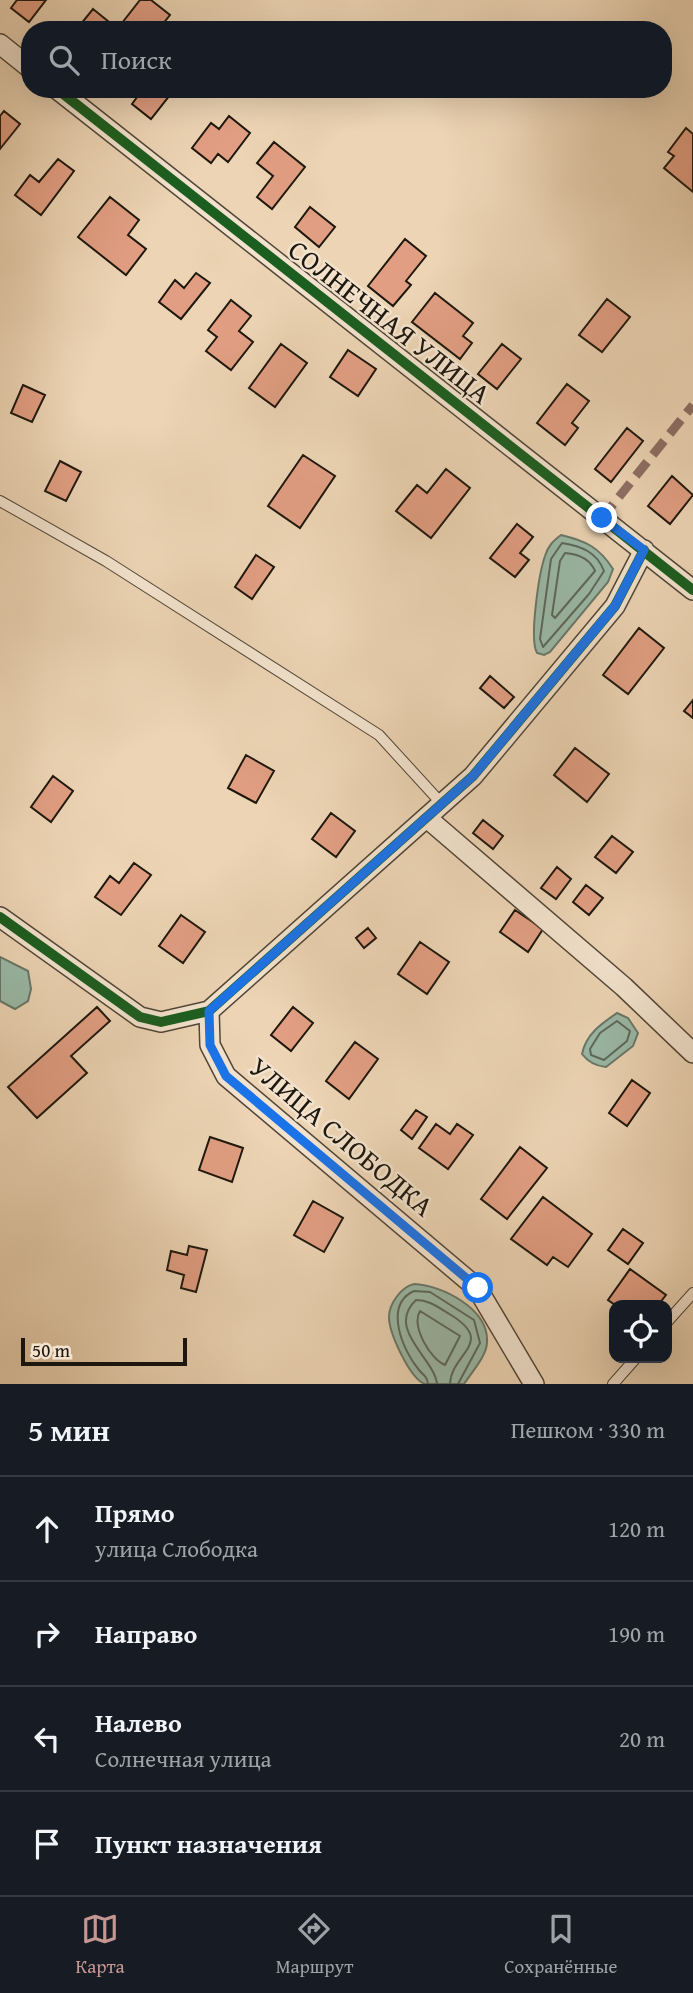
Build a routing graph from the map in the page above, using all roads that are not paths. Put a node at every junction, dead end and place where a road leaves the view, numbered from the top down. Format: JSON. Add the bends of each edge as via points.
{"nodes":[{"id":1,"x":0,"y":44,"type":"edge"},
{"id":2,"x":21,"y":61,"type":"edge"},
{"id":3,"x":68,"y":98,"type":"edge"},
{"id":4,"x":0,"y":501,"type":"edge"},
{"id":5,"x":644,"y":550,"type":"junction"},
{"id":6,"x":693,"y":590,"type":"edge"},
{"id":7,"x":442,"y":804,"type":"junction"},
{"id":8,"x":426,"y":818,"type":"junction"},
{"id":9,"x":0,"y":917,"type":"edge"},
{"id":10,"x":209,"y":1011,"type":"junction"},
{"id":11,"x":693,"y":1053,"type":"edge"},
{"id":12,"x":693,"y":1293,"type":"edge"},
{"id":13,"x":672,"y":1316,"type":"edge"},
{"id":14,"x":632,"y":1363,"type":"edge"},
{"id":15,"x":534,"y":1384,"type":"edge"},
{"id":16,"x":613,"y":1384,"type":"edge"}],
"edges":[{"from":1,"to":2,"type":"street"},
{"from":3,"to":5,"type":"street","name":"СОЛНЕЧНАЯ УЛИЦА"},
{"from":4,"to":7,"type":"lane","via":[[106,561],[379,735]]},
{"from":5,"to":6,"type":"street","name":"СОЛНЕЧНАЯ УЛИЦА"},
{"from":5,"to":7,"type":"street","via":[[615,606],[473,776]]},
{"from":7,"to":8,"type":"street"},
{"from":8,"to":10,"type":"street"},
{"from":8,"to":11,"type":"street"},
{"from":9,"to":10,"type":"street","via":[[140,1017],[161,1022]]},
{"from":10,"to":15,"type":"street","name":"УЛИЦА СЛОБОДКА","via":[[210,1045],[226,1076],[478,1288]]},
{"from":12,"to":13,"type":"lane"},
{"from":14,"to":16,"type":"lane"}]}
